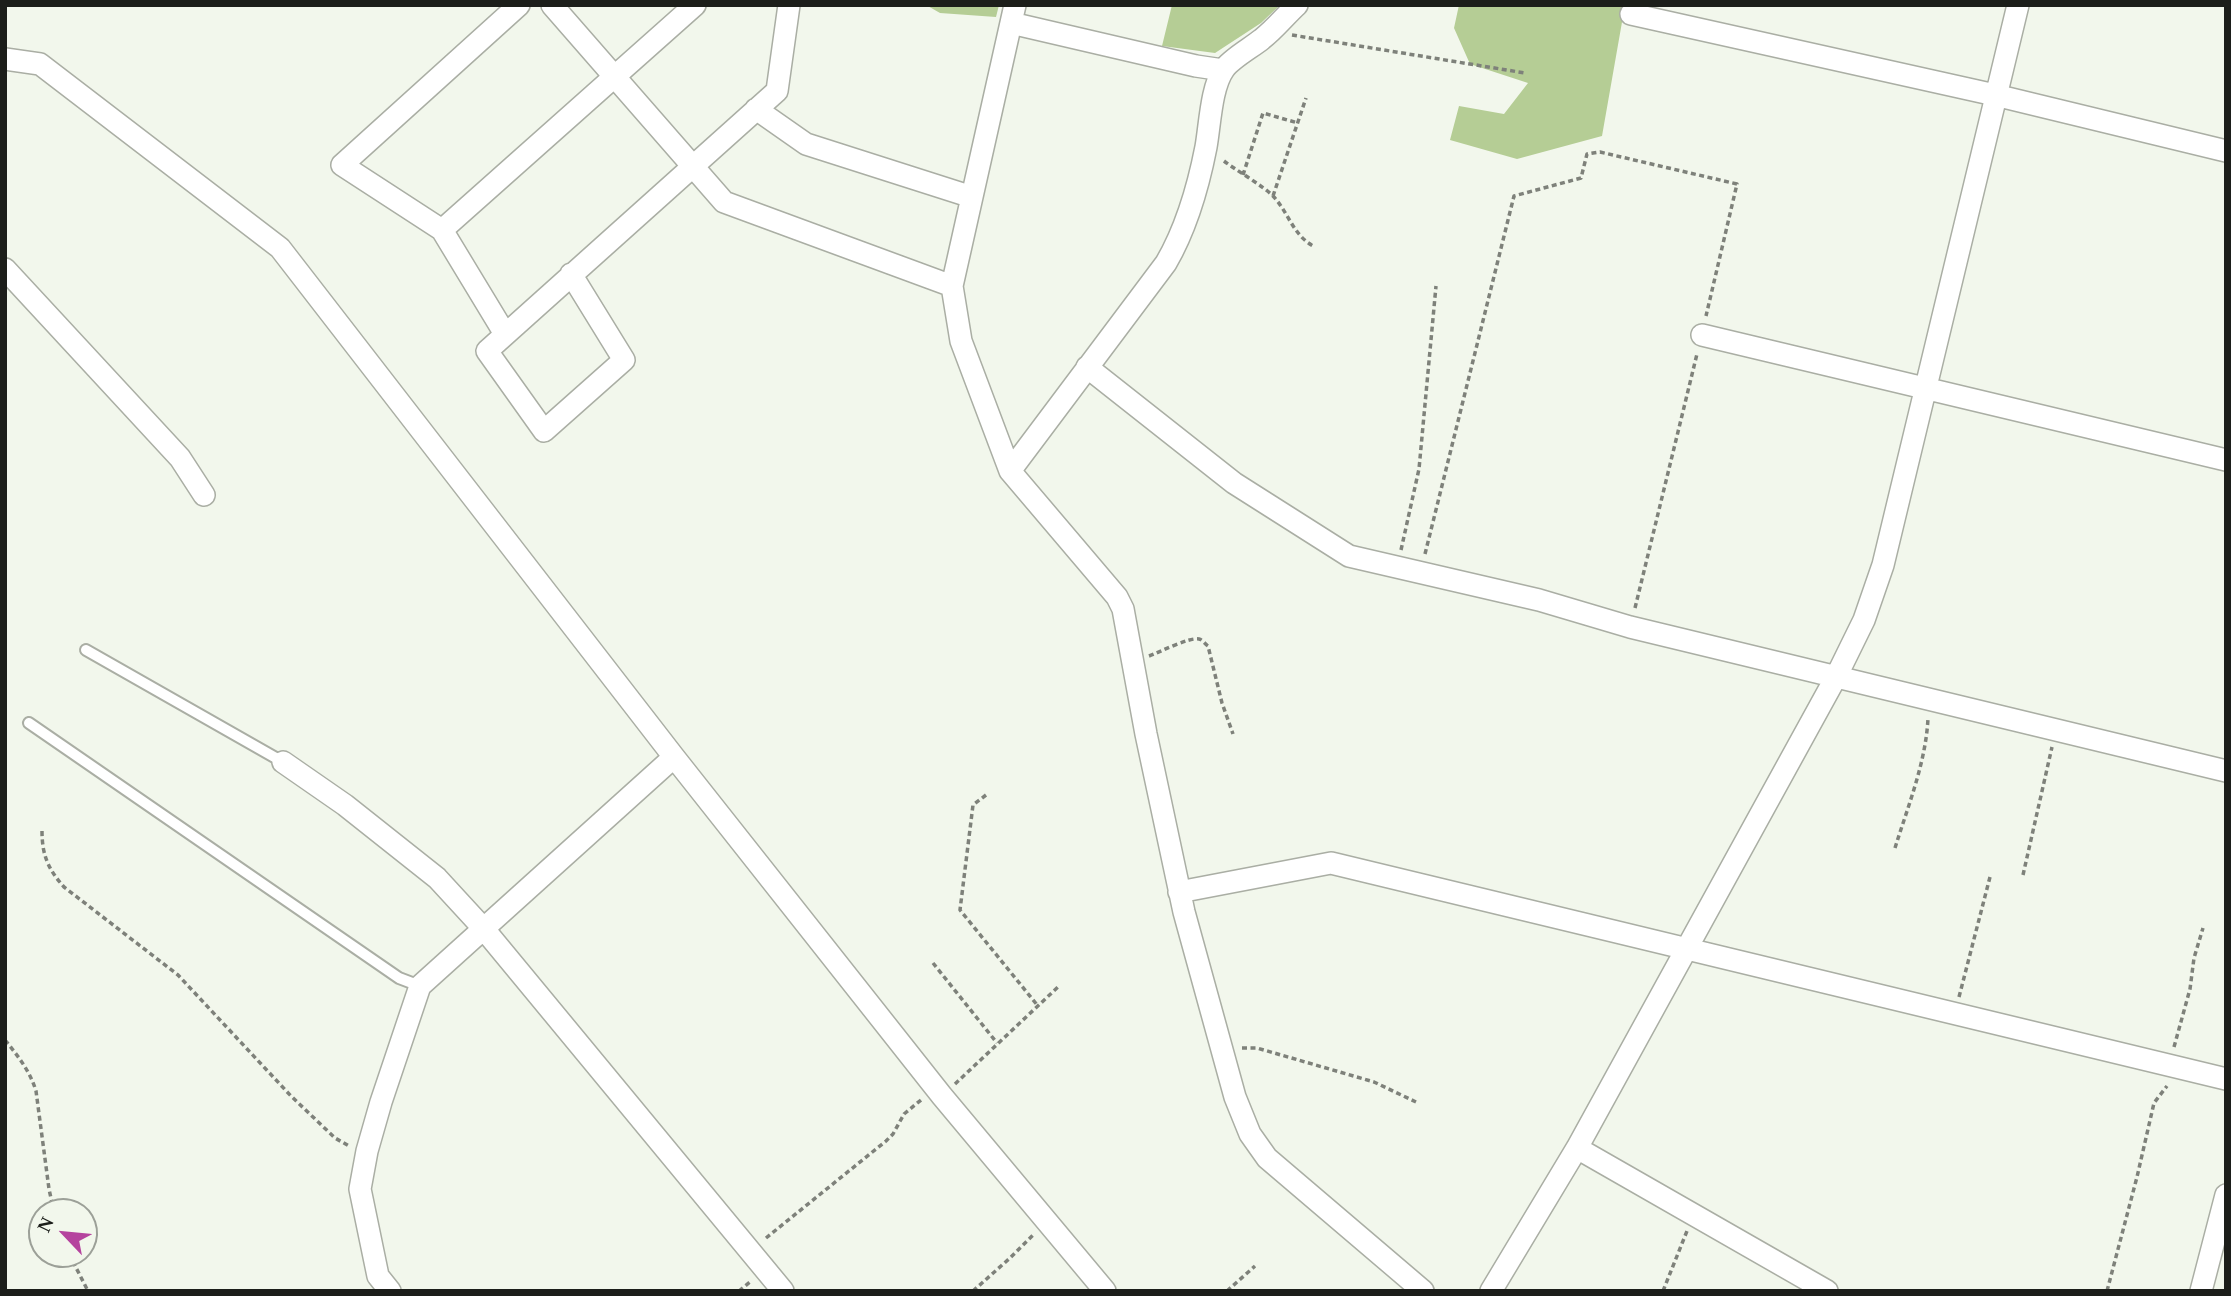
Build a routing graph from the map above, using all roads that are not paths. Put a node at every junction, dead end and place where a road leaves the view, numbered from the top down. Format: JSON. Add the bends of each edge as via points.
{"nodes":[{"id":1,"x":519,"y":5,"type":"edge"},
{"id":2,"x":552,"y":5,"type":"edge"},
{"id":3,"x":695,"y":5,"type":"edge"},
{"id":4,"x":789,"y":5,"type":"edge"},
{"id":5,"x":1297,"y":5,"type":"edge"},
{"id":6,"x":2018,"y":5,"type":"edge"},
{"id":7,"x":1013,"y":14,"type":"edge"},
{"id":8,"x":1631,"y":14,"type":"dead end"},
{"id":9,"x":5,"y":59,"type":"edge"},
{"id":10,"x":1223,"y":70,"type":"junction"},
{"id":11,"x":615,"y":77,"type":"junction"},
{"id":12,"x":1995,"y":95,"type":"junction"},
{"id":13,"x":756,"y":109,"type":"junction"},
{"id":14,"x":2226,"y":151,"type":"edge"},
{"id":15,"x":693,"y":166,"type":"junction"},
{"id":16,"x":972,"y":197,"type":"junction"},
{"id":17,"x":442,"y":230,"type":"junction"},
{"id":18,"x":5,"y":269,"type":"edge"},
{"id":19,"x":571,"y":274,"type":"junction"},
{"id":20,"x":952,"y":286,"type":"junction"},
{"id":21,"x":505,"y":334,"type":"junction"},
{"id":22,"x":1702,"y":335,"type":"road end"},
{"id":23,"x":1087,"y":367,"type":"junction"},
{"id":24,"x":1924,"y":389,"type":"junction"},
{"id":25,"x":2226,"y":460,"type":"edge"},
{"id":26,"x":1010,"y":471,"type":"junction"},
{"id":27,"x":204,"y":495,"type":"dead end"},
{"id":28,"x":86,"y":650,"type":"dead end"},
{"id":29,"x":1836,"y":677,"type":"junction"},
{"id":30,"x":29,"y":723,"type":"dead end"},
{"id":31,"x":674,"y":757,"type":"junction"},
{"id":32,"x":283,"y":762,"type":"joint"},
{"id":33,"x":2226,"y":771,"type":"edge"},
{"id":34,"x":1179,"y":892,"type":"junction"},
{"id":35,"x":483,"y":929,"type":"junction"},
{"id":36,"x":1685,"y":950,"type":"junction"},
{"id":37,"x":420,"y":986,"type":"junction"},
{"id":38,"x":2226,"y":1079,"type":"edge"},
{"id":39,"x":1577,"y":1148,"type":"junction"},
{"id":40,"x":2226,"y":1195,"type":"edge"},
{"id":41,"x":390,"y":1291,"type":"edge"},
{"id":42,"x":783,"y":1291,"type":"edge"},
{"id":43,"x":1105,"y":1291,"type":"edge"},
{"id":44,"x":1423,"y":1291,"type":"edge"},
{"id":45,"x":1491,"y":1291,"type":"edge"},
{"id":46,"x":1827,"y":1291,"type":"edge"},
{"id":47,"x":2201,"y":1291,"type":"edge"}],
"edges":[{"from":1,"to":17,"type":"street","via":[[342,165]]},
{"from":2,"to":11,"type":"street"},
{"from":3,"to":11,"type":"street"},
{"from":4,"to":13,"type":"street","via":[[776,91]]},
{"from":5,"to":10,"type":"street"},
{"from":6,"to":12,"type":"street"},
{"from":7,"to":10,"type":"street"},
{"from":7,"to":16,"type":"street"},
{"from":8,"to":12,"type":"street"},
{"from":9,"to":31,"type":"street","via":[[40,64],[280,248]]},
{"from":10,"to":23,"type":"street","via":[[1179,241]]},
{"from":11,"to":15,"type":"street"},
{"from":11,"to":17,"type":"street"},
{"from":12,"to":14,"type":"street"},
{"from":12,"to":24,"type":"street"},
{"from":13,"to":15,"type":"street"},
{"from":13,"to":16,"type":"street","via":[[806,144]]},
{"from":15,"to":19,"type":"street"},
{"from":15,"to":20,"type":"street","via":[[724,202]]},
{"from":16,"to":20,"type":"street"},
{"from":17,"to":21,"type":"street"},
{"from":18,"to":27,"type":"street","via":[[180,458]]},
{"from":19,"to":21,"type":"street"},
{"from":19,"to":21,"type":"street","via":[[624,360],[544,431],[487,351]]},
{"from":20,"to":26,"type":"street","via":[[961,341]]},
{"from":22,"to":24,"type":"street"},
{"from":23,"to":26,"type":"street"},
{"from":23,"to":29,"type":"street","via":[[1234,483],[1349,556]]},
{"from":24,"to":25,"type":"street"},
{"from":24,"to":29,"type":"street","via":[[1883,565],[1864,620]]},
{"from":26,"to":34,"type":"street","via":[[1123,609]]},
{"from":28,"to":32,"type":"lane"},
{"from":29,"to":33,"type":"street"},
{"from":29,"to":36,"type":"street"},
{"from":30,"to":37,"type":"lane","via":[[399,978]]},
{"from":31,"to":35,"type":"street"},
{"from":31,"to":43,"type":"street","via":[[939,1092]]},
{"from":32,"to":35,"type":"street","via":[[438,878]]},
{"from":34,"to":36,"type":"street","via":[[1331,863]]},
{"from":34,"to":44,"type":"street","via":[[1235,1097],[1250,1133],[1267,1158]]},
{"from":35,"to":37,"type":"street"},
{"from":35,"to":42,"type":"street"},
{"from":36,"to":38,"type":"street"},
{"from":36,"to":39,"type":"street"},
{"from":37,"to":41,"type":"street","via":[[381,1102],[360,1189],[379,1276]]},
{"from":39,"to":45,"type":"street"},
{"from":39,"to":46,"type":"street"},
{"from":40,"to":47,"type":"street"}]}
